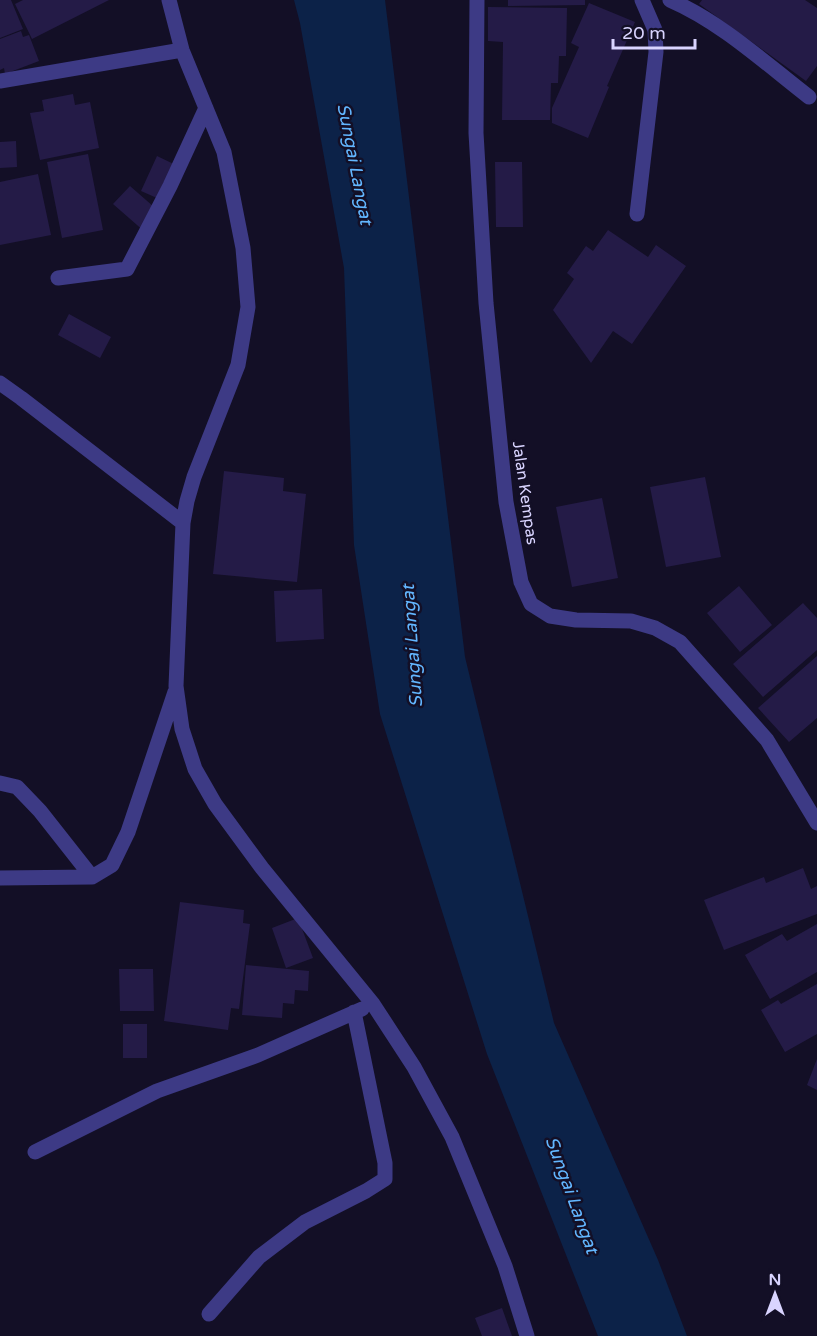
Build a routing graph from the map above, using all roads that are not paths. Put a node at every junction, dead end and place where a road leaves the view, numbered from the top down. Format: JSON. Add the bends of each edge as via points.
{"nodes":[{"id":1,"x":169,"y":0,"type":"edge"},
{"id":2,"x":477,"y":0,"type":"edge"},
{"id":3,"x":642,"y":0,"type":"edge"},
{"id":4,"x":670,"y":0,"type":"edge"},
{"id":5,"x":182,"y":50,"type":"junction"},
{"id":6,"x":0,"y":81,"type":"edge"},
{"id":7,"x":809,"y":97,"type":"dead end"},
{"id":8,"x":206,"y":108,"type":"junction"},
{"id":9,"x":637,"y":214,"type":"dead end"},
{"id":10,"x":58,"y":278,"type":"dead end"},
{"id":11,"x":0,"y":383,"type":"edge"},
{"id":12,"x":183,"y":523,"type":"junction"},
{"id":13,"x":176,"y":686,"type":"junction"},
{"id":14,"x":0,"y":783,"type":"edge"},
{"id":15,"x":817,"y":823,"type":"edge"},
{"id":16,"x":92,"y":877,"type":"junction"},
{"id":17,"x":0,"y":878,"type":"edge"},
{"id":18,"x":373,"y":1004,"type":"junction"},
{"id":19,"x":354,"y":1012,"type":"junction"},
{"id":20,"x":35,"y":1152,"type":"dead end"},
{"id":21,"x":209,"y":1314,"type":"dead end"},
{"id":22,"x":527,"y":1336,"type":"edge"}],
"edges":[{"from":1,"to":5,"type":"street"},
{"from":2,"to":15,"type":"street","name":"Jalan Kempas","via":[[476,133],[486,303],[506,502],[521,582],[531,603],[549,616],[631,621],[655,628],[680,642],[767,740]]},
{"from":3,"to":9,"type":"street","via":[[655,30],[656,52]]},
{"from":4,"to":7,"type":"street","via":[[726,33]]},
{"from":5,"to":6,"type":"street"},
{"from":5,"to":8,"type":"street"},
{"from":8,"to":10,"type":"street","via":[[127,269]]},
{"from":8,"to":12,"type":"street","via":[[224,152],[243,248],[248,307],[238,365],[195,477]]},
{"from":11,"to":12,"type":"street"},
{"from":12,"to":13,"type":"street"},
{"from":13,"to":16,"type":"street","via":[[128,832],[112,865]]},
{"from":13,"to":18,"type":"street","via":[[182,729],[195,769],[215,804],[261,868]]},
{"from":14,"to":16,"type":"street","via":[[16,786]]},
{"from":16,"to":17,"type":"street"},
{"from":18,"to":19,"type":"street"},
{"from":18,"to":22,"type":"street","via":[[414,1067],[452,1137],[505,1266]]},
{"from":19,"to":20,"type":"street","via":[[258,1055],[157,1091]]},
{"from":19,"to":21,"type":"street","via":[[385,1179],[305,1222],[259,1257]]}]}
